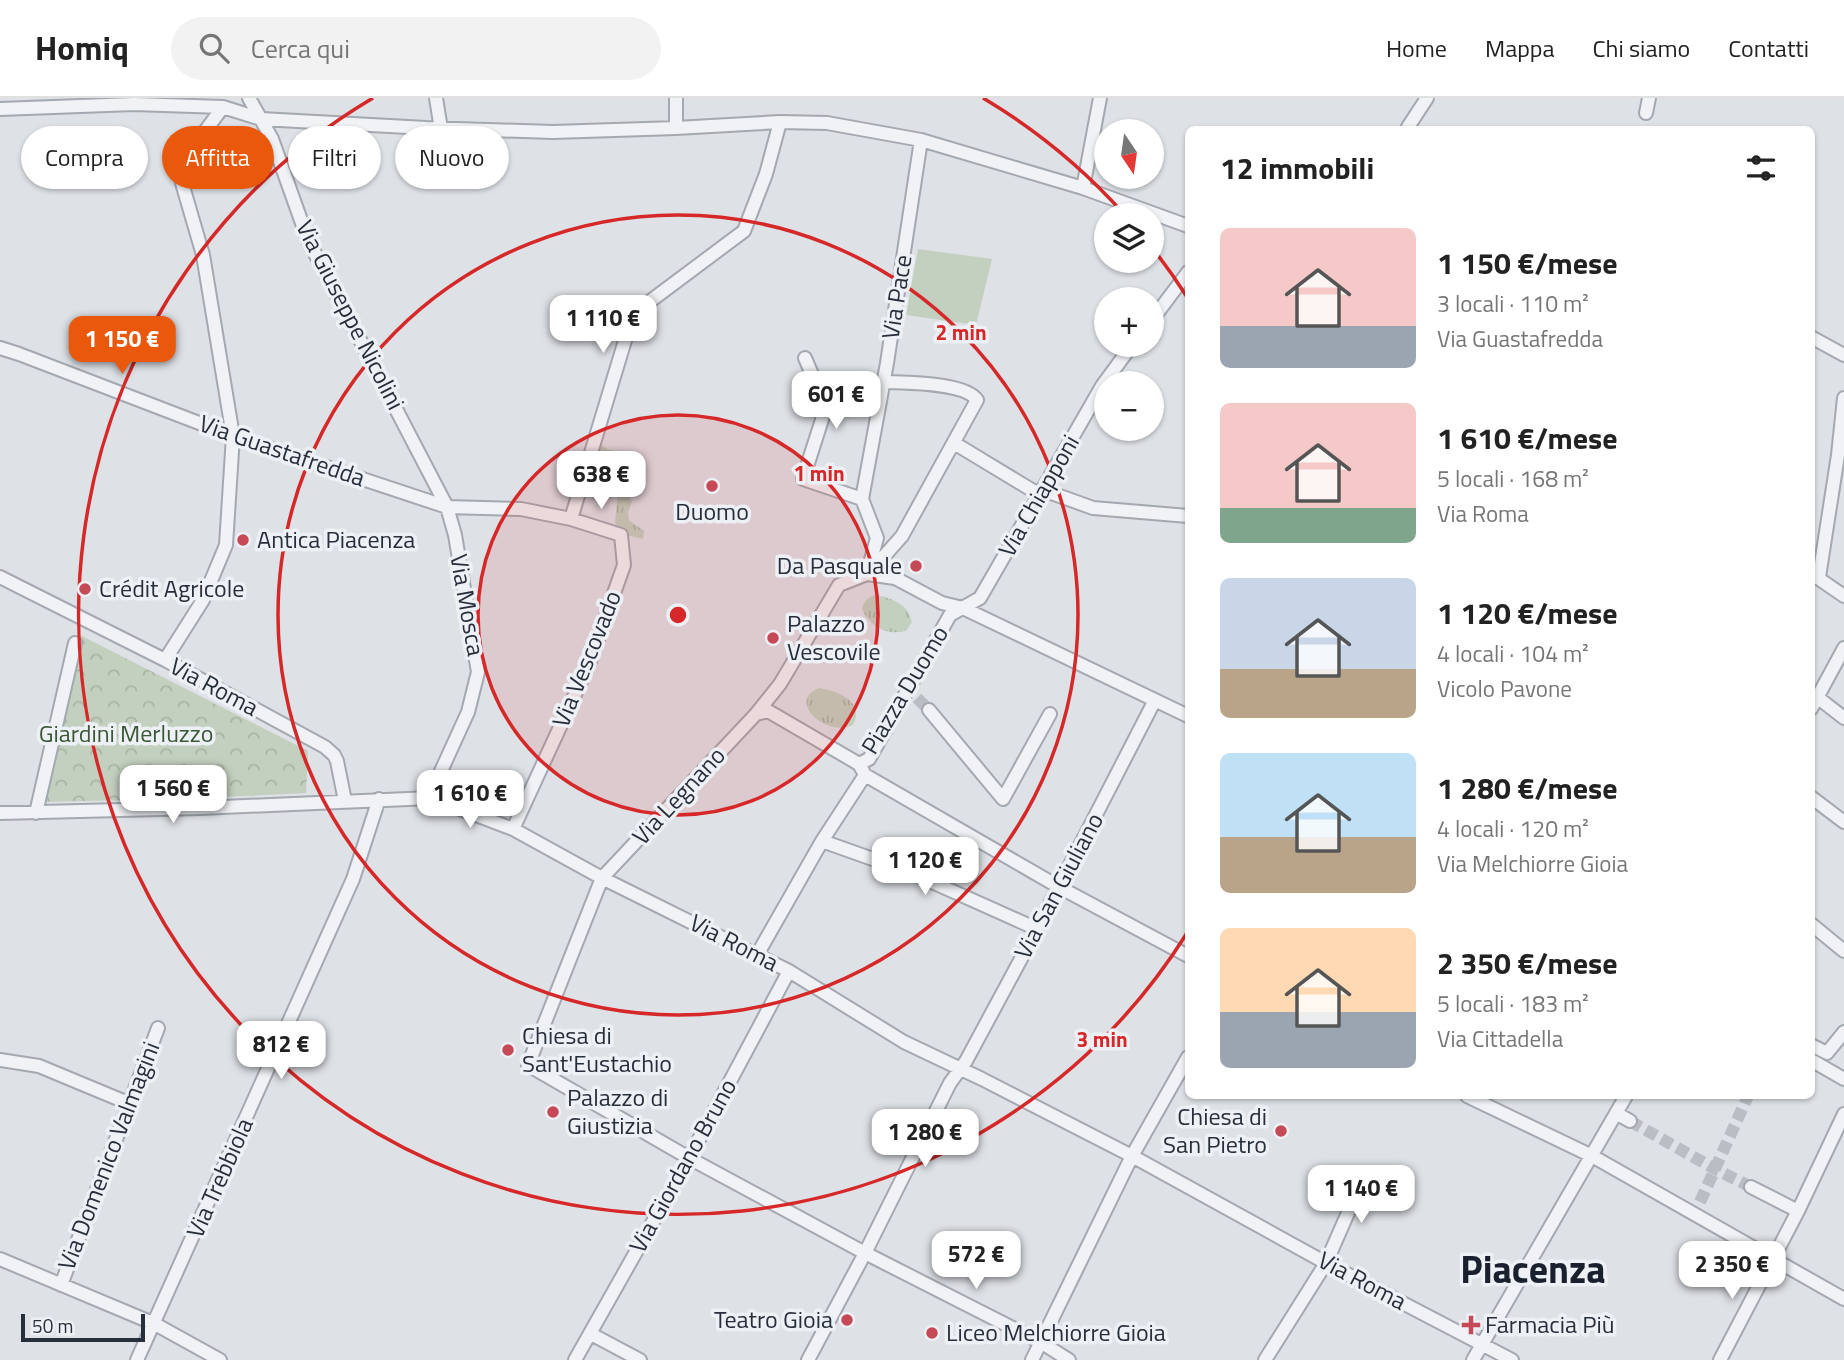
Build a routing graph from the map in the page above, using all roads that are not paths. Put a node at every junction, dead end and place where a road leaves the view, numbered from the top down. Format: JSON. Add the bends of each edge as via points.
{"nodes":[{"id":1,"x":249,"y":98,"type":"edge"},
{"id":2,"x":436,"y":98,"type":"edge"},
{"id":3,"x":676,"y":98,"type":"edge"},
{"id":4,"x":1100,"y":98,"type":"edge"},
{"id":5,"x":1427,"y":98,"type":"edge"},
{"id":6,"x":1649,"y":98,"type":"edge"},
{"id":7,"x":223,"y":107,"type":"junction"},
{"id":8,"x":0,"y":109,"type":"edge"},
{"id":9,"x":1646,"y":113,"type":"dead end"},
{"id":10,"x":261,"y":120,"type":"junction"},
{"id":11,"x":780,"y":122,"type":"junction"},
{"id":12,"x":440,"y":126,"type":"edge"},
{"id":13,"x":1409,"y":126,"type":"edge"},
{"id":14,"x":395,"y":127,"type":"edge"},
{"id":15,"x":676,"y":128,"type":"junction"},
{"id":16,"x":509,"y":131,"type":"edge"},
{"id":17,"x":921,"y":140,"type":"junction"},
{"id":18,"x":1083,"y":188,"type":"junction"},
{"id":19,"x":1185,"y":225,"type":"edge"},
{"id":20,"x":1185,"y":276,"type":"edge"},
{"id":21,"x":1164,"y":304,"type":"edge"},
{"id":22,"x":1815,"y":339,"type":"edge"},
{"id":23,"x":0,"y":348,"type":"edge"},
{"id":24,"x":1844,"y":355,"type":"edge"},
{"id":25,"x":1123,"y":357,"type":"edge"},
{"id":26,"x":805,"y":358,"type":"dead end"},
{"id":27,"x":884,"y":382,"type":"junction"},
{"id":28,"x":1844,"y":398,"type":"edge"},
{"id":29,"x":233,"y":436,"type":"junction"},
{"id":30,"x":954,"y":443,"type":"junction"},
{"id":31,"x":1041,"y":492,"type":"junction"},
{"id":32,"x":862,"y":499,"type":"junction"},
{"id":33,"x":447,"y":507,"type":"junction"},
{"id":34,"x":1185,"y":516,"type":"edge"},
{"id":35,"x":571,"y":519,"type":"junction"},
{"id":36,"x":624,"y":565,"type":"joint"},
{"id":37,"x":867,"y":574,"type":"junction"},
{"id":38,"x":1815,"y":575,"type":"edge"},
{"id":39,"x":0,"y":577,"type":"edge"},
{"id":40,"x":1844,"y":596,"type":"edge"},
{"id":41,"x":964,"y":608,"type":"junction"},
{"id":42,"x":75,"y":643,"type":"dead end"},
{"id":43,"x":1844,"y":648,"type":"edge"},
{"id":44,"x":165,"y":660,"type":"junction"},
{"id":45,"x":1815,"y":695,"type":"edge"},
{"id":46,"x":1815,"y":698,"type":"edge"},
{"id":47,"x":1154,"y":700,"type":"junction"},
{"id":48,"x":929,"y":710,"type":"tunnel mouth"},
{"id":49,"x":756,"y":714,"type":"junction"},
{"id":50,"x":1050,"y":714,"type":"dead end"},
{"id":51,"x":1185,"y":715,"type":"edge"},
{"id":52,"x":1844,"y":718,"type":"edge"},
{"id":53,"x":862,"y":769,"type":"junction"},
{"id":54,"x":437,"y":780,"type":"dead end"},
{"id":55,"x":379,"y":799,"type":"junction"},
{"id":56,"x":1815,"y":800,"type":"edge"},
{"id":57,"x":345,"y":801,"type":"junction"},
{"id":58,"x":0,"y":813,"type":"edge"},
{"id":59,"x":36,"y":813,"type":"junction"},
{"id":60,"x":1844,"y":822,"type":"edge"},
{"id":61,"x":513,"y":829,"type":"junction"},
{"id":62,"x":822,"y":841,"type":"junction"},
{"id":63,"x":603,"y":878,"type":"junction"},
{"id":64,"x":1059,"y":887,"type":"junction"},
{"id":65,"x":1815,"y":927,"type":"edge"},
{"id":66,"x":1037,"y":929,"type":"junction"},
{"id":67,"x":1844,"y":951,"type":"edge"},
{"id":68,"x":1185,"y":954,"type":"edge"},
{"id":69,"x":757,"y":955,"type":"junction"},
{"id":70,"x":789,"y":971,"type":"junction"},
{"id":71,"x":158,"y":1028,"type":"dead end"},
{"id":72,"x":1844,"y":1032,"type":"edge"},
{"id":73,"x":1815,"y":1047,"type":"edge"},
{"id":74,"x":0,"y":1060,"type":"edge"},
{"id":75,"x":1185,"y":1062,"type":"edge"},
{"id":76,"x":1815,"y":1062,"type":"edge"},
{"id":77,"x":960,"y":1069,"type":"junction"},
{"id":78,"x":1844,"y":1079,"type":"edge"},
{"id":79,"x":1473,"y":1099,"type":"edge"},
{"id":80,"x":1624,"y":1099,"type":"edge"},
{"id":81,"x":128,"y":1103,"type":"junction"},
{"id":82,"x":1616,"y":1113,"type":"junction"},
{"id":83,"x":1844,"y":1114,"type":"edge"},
{"id":84,"x":1630,"y":1121,"type":"tunnel mouth"},
{"id":85,"x":1132,"y":1156,"type":"junction"},
{"id":86,"x":1592,"y":1156,"type":"junction"},
{"id":87,"x":689,"y":1157,"type":"junction"},
{"id":88,"x":1365,"y":1174,"type":"dead end"},
{"id":89,"x":1751,"y":1187,"type":"tunnel mouth"},
{"id":90,"x":1798,"y":1211,"type":"junction"},
{"id":91,"x":865,"y":1253,"type":"junction"},
{"id":92,"x":1773,"y":1258,"type":"junction"},
{"id":93,"x":0,"y":1259,"type":"edge"},
{"id":94,"x":1326,"y":1263,"type":"junction"},
{"id":95,"x":61,"y":1285,"type":"junction"},
{"id":96,"x":1844,"y":1299,"type":"edge"},
{"id":97,"x":155,"y":1324,"type":"junction"},
{"id":98,"x":591,"y":1334,"type":"junction"},
{"id":99,"x":1042,"y":1343,"type":"junction"},
{"id":100,"x":1482,"y":1344,"type":"junction"},
{"id":101,"x":137,"y":1360,"type":"edge"},
{"id":102,"x":220,"y":1360,"type":"edge"},
{"id":103,"x":575,"y":1360,"type":"edge"},
{"id":104,"x":640,"y":1360,"type":"edge"},
{"id":105,"x":808,"y":1360,"type":"edge"},
{"id":106,"x":1032,"y":1360,"type":"edge"},
{"id":107,"x":1069,"y":1360,"type":"edge"},
{"id":108,"x":1265,"y":1360,"type":"edge"},
{"id":109,"x":1473,"y":1360,"type":"edge"},
{"id":110,"x":1512,"y":1360,"type":"edge"},
{"id":111,"x":1720,"y":1360,"type":"edge"}],
"edges":[{"from":1,"to":10,"type":"street","name":"Via Giuseppe Nicolini"},
{"from":2,"to":12,"type":"street"},
{"from":3,"to":15,"type":"street"},
{"from":4,"to":18,"type":"street"},
{"from":5,"to":13,"type":"street"},
{"from":6,"to":9,"type":"street"},
{"from":7,"to":8,"type":"street","via":[[134,104]]},
{"from":7,"to":10,"type":"street"},
{"from":7,"to":29,"type":"street","via":[[194,146],[182,183],[203,255]]},
{"from":10,"to":14,"type":"street"},
{"from":10,"to":33,"type":"street","name":"Via Giuseppe Nicolini","via":[[308,240]]},
{"from":11,"to":15,"type":"street"},
{"from":11,"to":17,"type":"street","via":[[827,123]]},
{"from":11,"to":35,"type":"street","via":[[744,231],[633,314]]},
{"from":15,"to":16,"type":"street"},
{"from":17,"to":18,"type":"street"},
{"from":17,"to":27,"type":"street","name":"Via Pace"},
{"from":18,"to":19,"type":"street"},
{"from":20,"to":21,"type":"street"},
{"from":22,"to":24,"type":"street"},
{"from":23,"to":29,"type":"street","name":"Via Guastafredda"},
{"from":25,"to":31,"type":"street","name":"Via Chiapponi"},
{"from":26,"to":32,"type":"street","via":[[826,407],[803,479]]},
{"from":27,"to":30,"type":"street","via":[[927,384],[974,394],[978,400]]},
{"from":27,"to":32,"type":"street","name":"Via Pace"},
{"from":28,"to":38,"type":"street"},
{"from":29,"to":33,"type":"street","name":"Via Guastafredda"},
{"from":29,"to":44,"type":"street","via":[[226,545],[203,600]]},
{"from":30,"to":31,"type":"street"},
{"from":30,"to":37,"type":"street","via":[[902,536]]},
{"from":31,"to":34,"type":"street","via":[[1093,508]]},
{"from":31,"to":41,"type":"street","name":"Via Chiapponi","via":[[980,598]]},
{"from":32,"to":37,"type":"street","via":[[877,538]]},
{"from":33,"to":35,"type":"street","name":"Via Guastafredda","via":[[521,509]]},
{"from":33,"to":54,"type":"street","name":"Via Mosca","via":[[478,672],[468,712]]},
{"from":35,"to":36,"type":"street","name":"Via Guastafredda","via":[[621,535]]},
{"from":36,"to":61,"type":"street","name":"Via Vescovado","via":[[589,664]]},
{"from":37,"to":41,"type":"street","name":"Piazza Duomo","via":[[895,578],[942,603]]},
{"from":37,"to":49,"type":"street","via":[[839,584],[780,684]]},
{"from":38,"to":40,"type":"street"},
{"from":39,"to":44,"type":"street","name":"Via Roma"},
{"from":41,"to":47,"type":"street"},
{"from":41,"to":53,"type":"street","name":"Piazza Duomo","via":[[950,615],[912,694]]},
{"from":42,"to":59,"type":"street"},
{"from":43,"to":45,"type":"street"},
{"from":44,"to":57,"type":"street","name":"Via Roma","via":[[334,755]]},
{"from":46,"to":52,"type":"street"},
{"from":47,"to":51,"type":"street"},
{"from":47,"to":64,"type":"street","name":"Via San Giuliano"},
{"from":48,"to":50,"type":"street","via":[[1003,799]]},
{"from":49,"to":53,"type":"street","name":"Piazza Duomo","via":[[768,711]]},
{"from":49,"to":63,"type":"street","name":"Via Legnano"},
{"from":53,"to":62,"type":"street"},
{"from":53,"to":64,"type":"street"},
{"from":55,"to":57,"type":"street","name":"Via Roma"},
{"from":55,"to":61,"type":"street","name":"Via Roma","via":[[430,797]]},
{"from":55,"to":97,"type":"street","name":"Via Trebbiola","via":[[353,879]]},
{"from":56,"to":60,"type":"street"},
{"from":57,"to":59,"type":"street"},
{"from":58,"to":59,"type":"street"},
{"from":61,"to":63,"type":"street","name":"Via Roma"},
{"from":62,"to":66,"type":"street","via":[[912,873]]},
{"from":62,"to":69,"type":"street"},
{"from":63,"to":69,"type":"street","name":"Via Roma"},
{"from":63,"to":87,"type":"street","via":[[528,1065]]},
{"from":64,"to":66,"type":"street","name":"Via San Giuliano"},
{"from":64,"to":68,"type":"street"},
{"from":65,"to":67,"type":"street"},
{"from":66,"to":77,"type":"street","name":"Via San Giuliano"},
{"from":69,"to":70,"type":"street","name":"Via Roma"},
{"from":70,"to":77,"type":"street","name":"Via Roma","via":[[904,1042]]},
{"from":70,"to":87,"type":"street","name":"Via Giordano Bruno"},
{"from":71,"to":81,"type":"street","name":"Via Domenico Valmagini"},
{"from":72,"to":73,"type":"street","via":[[1827,1053]]},
{"from":74,"to":81,"type":"street","via":[[39,1066]]},
{"from":75,"to":85,"type":"street"},
{"from":76,"to":78,"type":"street"},
{"from":77,"to":85,"type":"street","name":"Via Roma"},
{"from":77,"to":91,"type":"street","name":"Via San Giuliano"},
{"from":79,"to":86,"type":"street"},
{"from":80,"to":82,"type":"street"},
{"from":81,"to":95,"type":"street","name":"Via Domenico Valmagini"},
{"from":82,"to":84,"type":"street"},
{"from":82,"to":86,"type":"street"},
{"from":83,"to":90,"type":"street"},
{"from":85,"to":94,"type":"street","name":"Via Roma"},
{"from":85,"to":99,"type":"street"},
{"from":86,"to":92,"type":"street","via":[[1698,1208]]},
{"from":86,"to":100,"type":"street"},
{"from":87,"to":91,"type":"street"},
{"from":87,"to":98,"type":"street","name":"Via Giordano Bruno"},
{"from":88,"to":94,"type":"street"},
{"from":89,"to":90,"type":"street"},
{"from":90,"to":92,"type":"street"},
{"from":91,"to":99,"type":"street"},
{"from":91,"to":105,"type":"street","name":"Via San Giuliano"},
{"from":92,"to":96,"type":"street"},
{"from":92,"to":111,"type":"street"},
{"from":93,"to":95,"type":"street"},
{"from":94,"to":100,"type":"street","name":"Via Roma"},
{"from":94,"to":108,"type":"street"},
{"from":95,"to":97,"type":"street"},
{"from":97,"to":101,"type":"street","name":"Via Trebbiola"},
{"from":97,"to":102,"type":"street"},
{"from":98,"to":103,"type":"street","name":"Via Giordano Bruno"},
{"from":98,"to":104,"type":"street"},
{"from":99,"to":106,"type":"street"},
{"from":99,"to":107,"type":"street"},
{"from":100,"to":109,"type":"street"},
{"from":100,"to":110,"type":"street","name":"Via Roma"}]}
